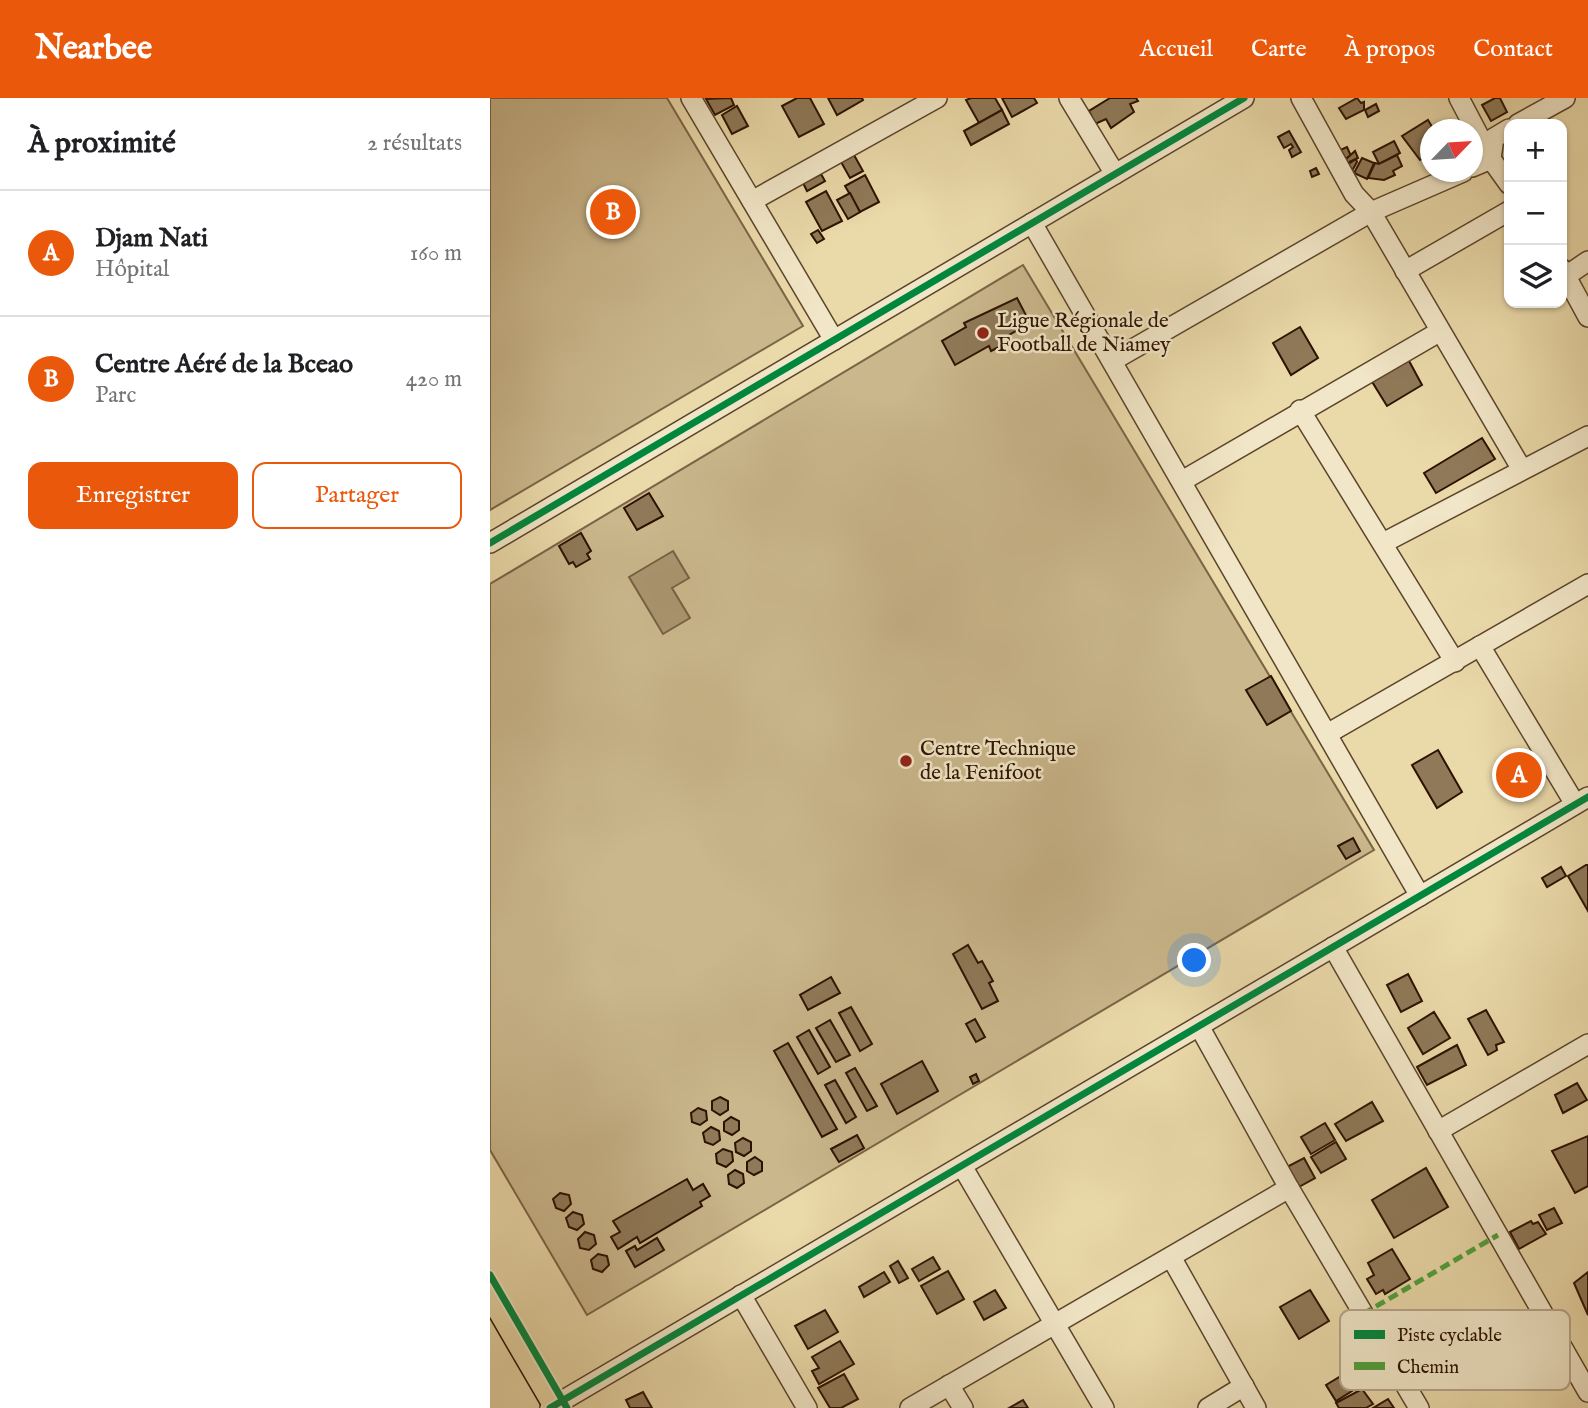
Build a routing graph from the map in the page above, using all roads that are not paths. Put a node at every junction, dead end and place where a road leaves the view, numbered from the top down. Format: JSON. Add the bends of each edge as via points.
{"nodes":[{"id":1,"x":691,"y":98,"type":"edge"},
{"id":2,"x":937,"y":98,"type":"edge"},
{"id":3,"x":1069,"y":98,"type":"edge"},
{"id":4,"x":1301,"y":98,"type":"edge"},
{"id":5,"x":1459,"y":98,"type":"edge"},
{"id":6,"x":1565,"y":98,"type":"edge"},
{"id":7,"x":1234,"y":101,"type":"edge"},
{"id":8,"x":1527,"y":119,"type":"edge"},
{"id":9,"x":1504,"y":132,"type":"edge"},
{"id":10,"x":1491,"y":159,"type":"junction"},
{"id":11,"x":1483,"y":162,"type":"edge"},
{"id":12,"x":1115,"y":174,"type":"junction"},
{"id":13,"x":1440,"y":182,"type":"edge"},
{"id":14,"x":1508,"y":182,"type":"edge"},
{"id":15,"x":752,"y":201,"type":"junction"},
{"id":16,"x":1371,"y":212,"type":"junction"},
{"id":17,"x":1504,"y":214,"type":"edge"},
{"id":18,"x":1032,"y":223,"type":"junction"},
{"id":19,"x":1588,"y":261,"type":"edge"},
{"id":20,"x":1405,"y":271,"type":"junction"},
{"id":21,"x":1567,"y":271,"type":"edge"},
{"id":22,"x":1567,"y":278,"type":"edge"},
{"id":23,"x":1588,"y":317,"type":"edge"},
{"id":24,"x":1439,"y":332,"type":"junction"},
{"id":25,"x":834,"y":340,"type":"junction"},
{"id":26,"x":1112,"y":361,"type":"junction"},
{"id":27,"x":1300,"y":410,"type":"junction"},
{"id":28,"x":1588,"y":436,"type":"edge"},
{"id":29,"x":1521,"y":468,"type":"junction"},
{"id":30,"x":1182,"y":481,"type":"junction"},
{"id":31,"x":490,"y":543,"type":"edge"},
{"id":32,"x":1383,"y":543,"type":"junction"},
{"id":33,"x":1588,"y":584,"type":"edge"},
{"id":34,"x":1480,"y":646,"type":"junction"},
{"id":35,"x":1455,"y":662,"type":"junction"},
{"id":36,"x":1327,"y":734,"type":"junction"},
{"id":37,"x":1582,"y":801,"type":"edge"},
{"id":38,"x":1420,"y":896,"type":"junction"},
{"id":39,"x":1333,"y":947,"type":"junction"},
{"id":40,"x":1199,"y":1026,"type":"junction"},
{"id":41,"x":1586,"y":1051,"type":"edge"},
{"id":42,"x":1438,"y":1130,"type":"junction"},
{"id":43,"x":962,"y":1166,"type":"junction"},
{"id":44,"x":1289,"y":1188,"type":"junction"},
{"id":45,"x":1171,"y":1257,"type":"junction"},
{"id":46,"x":490,"y":1293,"type":"edge"},
{"id":47,"x":741,"y":1295,"type":"junction"},
{"id":48,"x":1361,"y":1310,"type":"edge"},
{"id":49,"x":1541,"y":1310,"type":"edge"},
{"id":50,"x":1055,"y":1324,"type":"junction"},
{"id":51,"x":1570,"y":1361,"type":"edge"},
{"id":52,"x":949,"y":1385,"type":"junction"},
{"id":53,"x":1244,"y":1386,"type":"junction"},
{"id":54,"x":1408,"y":1390,"type":"edge"},
{"id":55,"x":1588,"y":1392,"type":"edge"},
{"id":56,"x":554,"y":1407,"type":"edge"},
{"id":57,"x":807,"y":1408,"type":"edge"},
{"id":58,"x":909,"y":1408,"type":"edge"},
{"id":59,"x":963,"y":1408,"type":"edge"},
{"id":60,"x":1104,"y":1408,"type":"edge"},
{"id":61,"x":1208,"y":1408,"type":"edge"},
{"id":62,"x":1256,"y":1408,"type":"edge"},
{"id":63,"x":1419,"y":1408,"type":"edge"}],
"edges":[{"from":1,"to":15,"type":"street"},
{"from":2,"to":15,"type":"street"},
{"from":3,"to":12,"type":"street"},
{"from":4,"to":16,"type":"street","via":[[1354,194]]},
{"from":5,"to":10,"type":"street"},
{"from":6,"to":8,"type":"street"},
{"from":7,"to":12,"type":"street"},
{"from":9,"to":10,"type":"street","via":[[1494,138]]},
{"from":10,"to":11,"type":"street"},
{"from":10,"to":14,"type":"street"},
{"from":12,"to":18,"type":"street"},
{"from":13,"to":16,"type":"street"},
{"from":15,"to":25,"type":"street"},
{"from":16,"to":20,"type":"street"},
{"from":16,"to":26,"type":"street"},
{"from":17,"to":20,"type":"street"},
{"from":18,"to":25,"type":"street"},
{"from":18,"to":26,"type":"street"},
{"from":19,"to":21,"type":"street"},
{"from":20,"to":24,"type":"street"},
{"from":22,"to":23,"type":"street"},
{"from":24,"to":27,"type":"street"},
{"from":24,"to":29,"type":"street"},
{"from":25,"to":31,"type":"street"},
{"from":26,"to":30,"type":"street"},
{"from":27,"to":30,"type":"street"},
{"from":27,"to":32,"type":"street"},
{"from":28,"to":29,"type":"street"},
{"from":29,"to":32,"type":"street"},
{"from":30,"to":36,"type":"street"},
{"from":32,"to":35,"type":"street"},
{"from":33,"to":34,"type":"street"},
{"from":34,"to":35,"type":"street"},
{"from":34,"to":37,"type":"street"},
{"from":35,"to":36,"type":"street"},
{"from":36,"to":38,"type":"street"},
{"from":37,"to":38,"type":"street"},
{"from":38,"to":39,"type":"street"},
{"from":39,"to":40,"type":"street"},
{"from":39,"to":42,"type":"street"},
{"from":40,"to":43,"type":"street"},
{"from":40,"to":44,"type":"street"},
{"from":41,"to":42,"type":"street"},
{"from":42,"to":49,"type":"street"},
{"from":43,"to":47,"type":"street"},
{"from":43,"to":50,"type":"street"},
{"from":44,"to":45,"type":"street"},
{"from":44,"to":48,"type":"street"},
{"from":45,"to":50,"type":"street"},
{"from":45,"to":53,"type":"street"},
{"from":46,"to":56,"type":"main road"},
{"from":47,"to":56,"type":"street"},
{"from":47,"to":57,"type":"street"},
{"from":50,"to":52,"type":"street"},
{"from":50,"to":60,"type":"street"},
{"from":51,"to":55,"type":"street"},
{"from":52,"to":58,"type":"street"},
{"from":52,"to":59,"type":"street"},
{"from":53,"to":61,"type":"street"},
{"from":53,"to":62,"type":"street"},
{"from":54,"to":63,"type":"street"}]}
